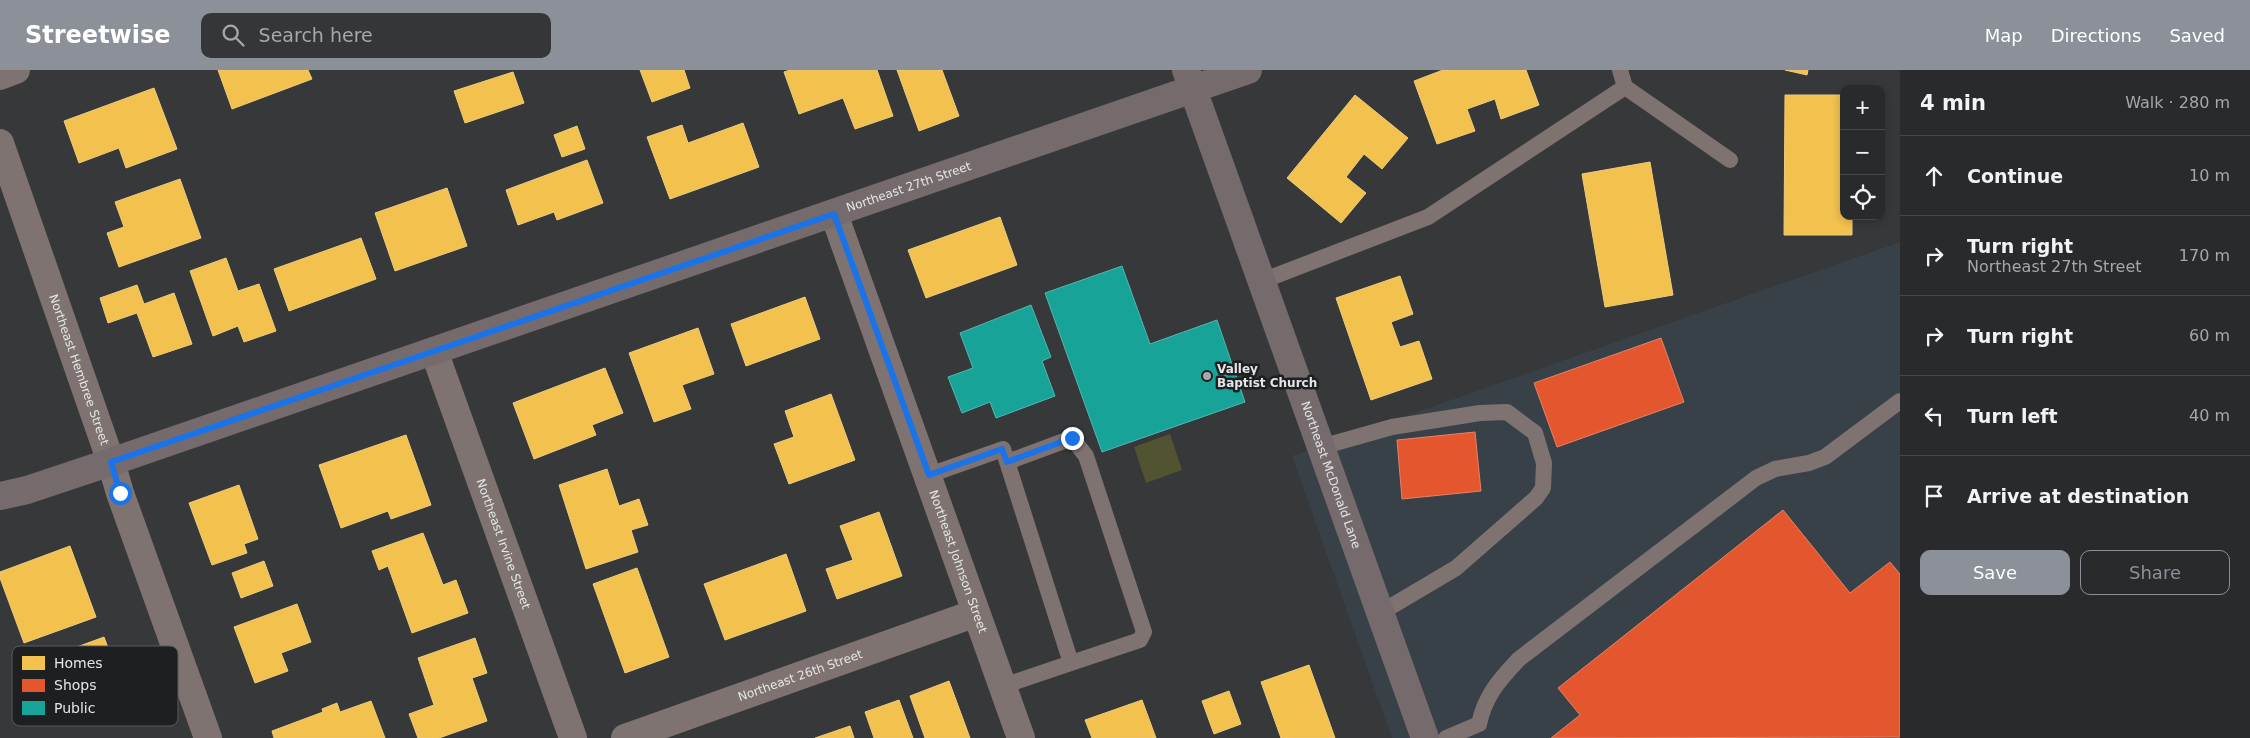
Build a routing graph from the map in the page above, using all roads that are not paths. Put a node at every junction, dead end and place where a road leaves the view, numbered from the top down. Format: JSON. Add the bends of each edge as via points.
{"nodes":[{"id":1,"x":16,"y":70,"type":"edge"},
{"id":2,"x":1248,"y":70,"type":"edge"},
{"id":3,"x":1620,"y":70,"type":"edge"},
{"id":4,"x":0,"y":76,"type":"edge"},
{"id":5,"x":1190,"y":79,"type":"edge"},
{"id":6,"x":1625,"y":87,"type":"junction"},
{"id":7,"x":2,"y":155,"type":"edge"},
{"id":8,"x":1730,"y":160,"type":"dead end"},
{"id":9,"x":834,"y":214,"type":"junction"},
{"id":10,"x":1262,"y":281,"type":"junction"},
{"id":11,"x":434,"y":350,"type":"junction"},
{"id":12,"x":1900,"y":401,"type":"edge"},
{"id":13,"x":1321,"y":447,"type":"junction"},
{"id":14,"x":1005,"y":456,"type":"junction"},
{"id":15,"x":111,"y":462,"type":"junction"},
{"id":16,"x":929,"y":475,"type":"junction"},
{"id":17,"x":0,"y":496,"type":"edge"},
{"id":18,"x":976,"y":613,"type":"junction"},
{"id":19,"x":1380,"y":613,"type":"junction"},
{"id":20,"x":175,"y":646,"type":"edge"},
{"id":21,"x":178,"y":654,"type":"edge"},
{"id":22,"x":1071,"y":663,"type":"junction"},
{"id":23,"x":1003,"y":686,"type":"junction"},
{"id":24,"x":1482,"y":731,"type":"edge"},
{"id":25,"x":208,"y":738,"type":"edge"},
{"id":26,"x":573,"y":738,"type":"edge"},
{"id":27,"x":625,"y":738,"type":"edge"},
{"id":28,"x":1021,"y":738,"type":"edge"},
{"id":29,"x":1425,"y":738,"type":"edge"},
{"id":30,"x":1446,"y":738,"type":"edge"}],
"edges":[{"from":1,"to":4,"type":"street"},
{"from":2,"to":5,"type":"street","name":"Northeast 27th Street"},
{"from":3,"to":6,"type":"lane"},
{"from":5,"to":9,"type":"street","name":"Northeast 27th Street"},
{"from":5,"to":10,"type":"street","name":"Northeast McDonald Lane"},
{"from":6,"to":8,"type":"lane"},
{"from":6,"to":10,"type":"lane","via":[[1428,218]]},
{"from":7,"to":15,"type":"street","name":"Northeast Hembree Street"},
{"from":9,"to":11,"type":"street","name":"Northeast 27th Street"},
{"from":9,"to":16,"type":"street","name":"Northeast Johnson Street"},
{"from":10,"to":13,"type":"street","name":"Northeast McDonald Lane"},
{"from":11,"to":15,"type":"street","name":"Northeast 27th Street"},
{"from":11,"to":26,"type":"street","name":"Northeast Irvine Street"},
{"from":12,"to":24,"type":"lane","via":[[1825,457],[1774,469],[1756,478],[1519,659],[1495,684],[1482,707]]},
{"from":13,"to":19,"type":"street","name":"Northeast McDonald Lane"},
{"from":13,"to":19,"type":"lane","via":[[1392,426],[1480,413],[1507,412],[1535,433],[1544,464],[1543,488],[1536,498],[1456,568]]},
{"from":14,"to":16,"type":"lane"},
{"from":14,"to":22,"type":"lane"},
{"from":14,"to":22,"type":"lane","via":[[1072,438],[1086,456],[1144,632],[1140,640]]},
{"from":15,"to":17,"type":"street","name":"Northeast 27th Street"},
{"from":15,"to":20,"type":"street","name":"Northeast Hembree Street"},
{"from":16,"to":18,"type":"street","name":"Northeast Johnson Street"},
{"from":18,"to":23,"type":"street","name":"Northeast Johnson Street"},
{"from":18,"to":27,"type":"street","name":"Northeast 26th Street"},
{"from":19,"to":29,"type":"street","name":"Northeast McDonald Lane"},
{"from":21,"to":25,"type":"street","name":"Northeast Hembree Street"},
{"from":22,"to":23,"type":"lane"},
{"from":23,"to":28,"type":"street","name":"Northeast Johnson Street"},
{"from":24,"to":30,"type":"lane"}]}
